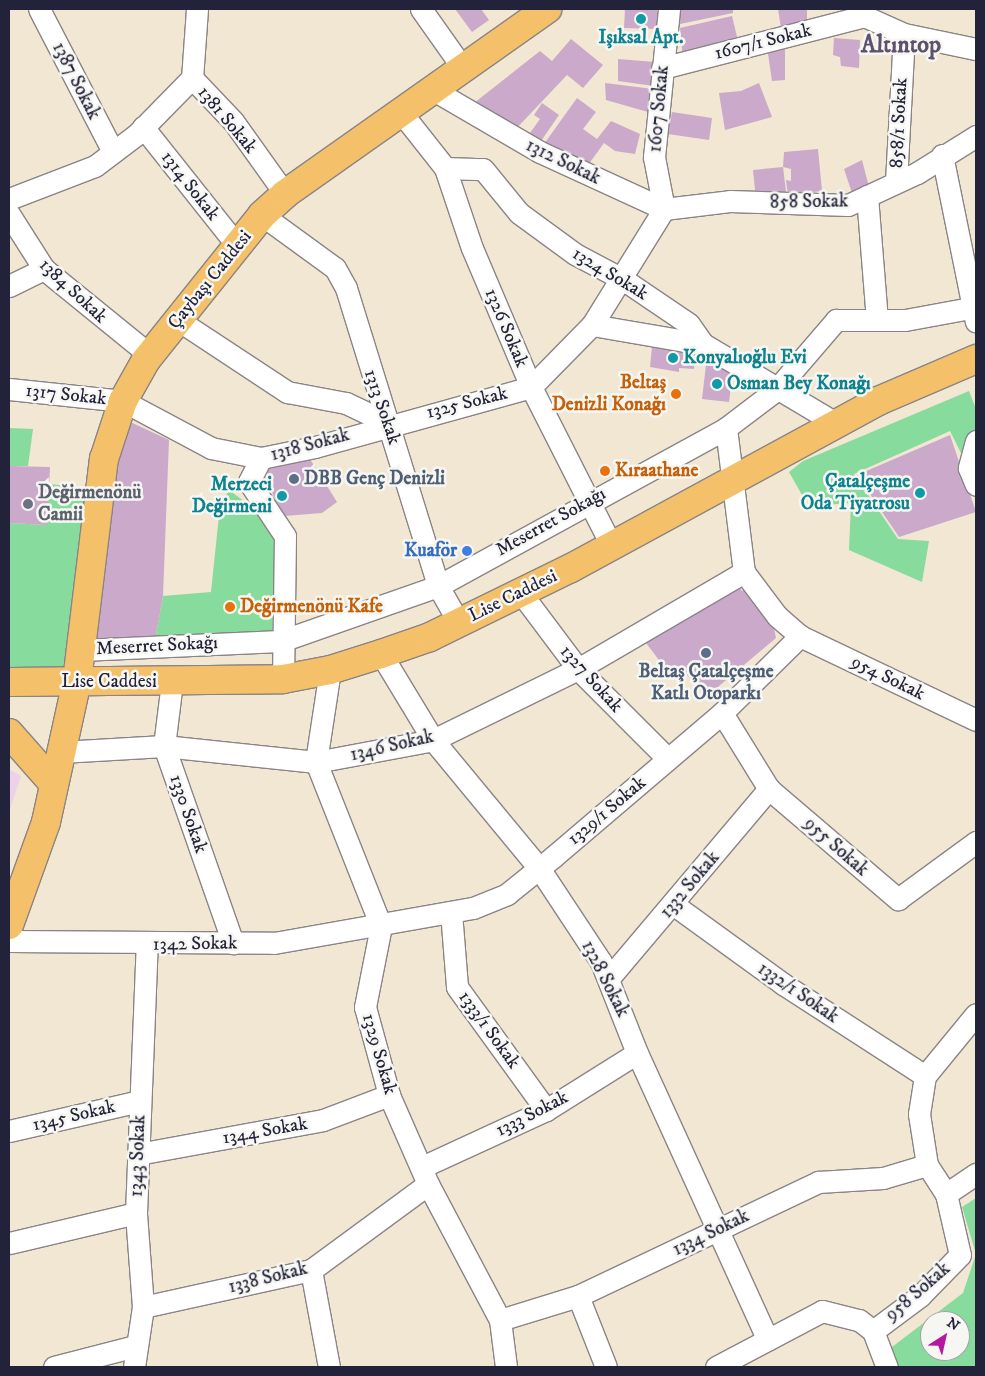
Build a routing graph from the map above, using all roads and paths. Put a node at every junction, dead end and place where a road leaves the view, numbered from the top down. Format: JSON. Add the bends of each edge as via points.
{"nodes":[{"id":1,"x":40,"y":9,"type":"edge"},
{"id":2,"x":197,"y":9,"type":"edge"},
{"id":3,"x":421,"y":9,"type":"edge"},
{"id":4,"x":547,"y":9,"type":"edge"},
{"id":5,"x":669,"y":9,"type":"edge"},
{"id":6,"x":863,"y":13,"type":"edge"},
{"id":7,"x":904,"y":34,"type":"junction"},
{"id":8,"x":976,"y":49,"type":"edge"},
{"id":9,"x":462,"y":67,"type":"junction"},
{"id":10,"x":662,"y":68,"type":"junction"},
{"id":11,"x":192,"y":78,"type":"junction"},
{"id":12,"x":430,"y":88,"type":"junction"},
{"id":13,"x":400,"y":112,"type":"junction"},
{"id":14,"x":143,"y":127,"type":"junction"},
{"id":15,"x":976,"y":136,"type":"edge"},
{"id":16,"x":114,"y":152,"type":"junction"},
{"id":17,"x":942,"y":155,"type":"junction"},
{"id":18,"x":445,"y":168,"type":"junction"},
{"id":19,"x":896,"y":182,"type":"junction"},
{"id":20,"x":285,"y":194,"type":"junction"},
{"id":21,"x":867,"y":196,"type":"junction"},
{"id":22,"x":9,"y":199,"type":"edge"},
{"id":23,"x":664,"y":209,"type":"junction"},
{"id":24,"x":9,"y":214,"type":"edge"},
{"id":25,"x":262,"y":214,"type":"junction"},
{"id":26,"x":237,"y":245,"type":"junction"},
{"id":27,"x":44,"y":269,"type":"junction"},
{"id":28,"x":624,"y":280,"type":"junction"},
{"id":29,"x":9,"y":286,"type":"edge"},
{"id":30,"x":975,"y":313,"type":"edge"},
{"id":31,"x":178,"y":320,"type":"junction"},
{"id":32,"x":877,"y":320,"type":"junction"},
{"id":33,"x":592,"y":325,"type":"junction"},
{"id":34,"x":703,"y":344,"type":"junction"},
{"id":35,"x":150,"y":355,"type":"junction"},
{"id":36,"x":976,"y":359,"type":"edge"},
{"id":37,"x":531,"y":386,"type":"junction"},
{"id":38,"x":9,"y":389,"type":"edge"},
{"id":39,"x":774,"y":390,"type":"junction"},
{"id":40,"x":123,"y":401,"type":"junction"},
{"id":41,"x":388,"y":423,"type":"junction"},
{"id":42,"x":837,"y":424,"type":"junction"},
{"id":43,"x":726,"y":428,"type":"junction"},
{"id":44,"x":976,"y":442,"type":"edge"},
{"id":45,"x":260,"y":458,"type":"junction"},
{"id":46,"x":735,"y":481,"type":"junction"},
{"id":47,"x":976,"y":485,"type":"edge"},
{"id":48,"x":585,"y":502,"type":"junction"},
{"id":49,"x":612,"y":547,"type":"junction"},
{"id":50,"x":744,"y":572,"type":"junction"},
{"id":51,"x":438,"y":586,"type":"junction"},
{"id":52,"x":521,"y":593,"type":"junction"},
{"id":53,"x":459,"y":623,"type":"junction"},
{"id":54,"x":800,"y":636,"type":"junction"},
{"id":55,"x":280,"y":640,"type":"junction"},
{"id":56,"x":81,"y":650,"type":"junction"},
{"id":57,"x":380,"y":654,"type":"junction"},
{"id":58,"x":578,"y":669,"type":"junction"},
{"id":59,"x":330,"y":670,"type":"junction"},
{"id":60,"x":283,"y":679,"type":"junction"},
{"id":61,"x":9,"y":682,"type":"edge"},
{"id":62,"x":77,"y":682,"type":"junction"},
{"id":63,"x":172,"y":682,"type":"junction"},
{"id":64,"x":722,"y":713,"type":"junction"},
{"id":65,"x":976,"y":720,"type":"edge"},
{"id":66,"x":9,"y":733,"type":"edge"},
{"id":67,"x":433,"y":740,"type":"junction"},
{"id":68,"x":164,"y":746,"type":"junction"},
{"id":69,"x":61,"y":752,"type":"junction"},
{"id":70,"x":668,"y":759,"type":"junction"},
{"id":71,"x":316,"y":762,"type":"junction"},
{"id":72,"x":54,"y":784,"type":"junction"},
{"id":73,"x":769,"y":789,"type":"junction"},
{"id":74,"x":976,"y":842,"type":"edge"},
{"id":75,"x":539,"y":868,"type":"junction"},
{"id":76,"x":674,"y":905,"type":"junction"},
{"id":77,"x":451,"y":912,"type":"junction"},
{"id":78,"x":9,"y":925,"type":"edge"},
{"id":79,"x":381,"y":926,"type":"junction"},
{"id":80,"x":9,"y":941,"type":"edge"},
{"id":81,"x":233,"y":943,"type":"junction"},
{"id":82,"x":147,"y":944,"type":"junction"},
{"id":83,"x":609,"y":978,"type":"junction"},
{"id":84,"x":976,"y":1014,"type":"edge"},
{"id":85,"x":637,"y":1053,"type":"junction"},
{"id":86,"x":925,"y":1076,"type":"junction"},
{"id":87,"x":389,"y":1095,"type":"junction"},
{"id":88,"x":140,"y":1101,"type":"junction"},
{"id":89,"x":546,"y":1110,"type":"junction"},
{"id":90,"x":9,"y":1131,"type":"edge"},
{"id":91,"x":138,"y":1154,"type":"junction"},
{"id":92,"x":927,"y":1165,"type":"junction"},
{"id":93,"x":976,"y":1174,"type":"edge"},
{"id":94,"x":425,"y":1175,"type":"junction"},
{"id":95,"x":946,"y":1194,"type":"junction"},
{"id":96,"x":136,"y":1213,"type":"junction"},
{"id":97,"x":719,"y":1229,"type":"junction"},
{"id":98,"x":9,"y":1242,"type":"edge"},
{"id":99,"x":311,"y":1270,"type":"junction"},
{"id":100,"x":578,"y":1296,"type":"junction"},
{"id":101,"x":143,"y":1307,"type":"junction"},
{"id":102,"x":500,"y":1320,"type":"junction"},
{"id":103,"x":873,"y":1331,"type":"junction"},
{"id":104,"x":768,"y":1340,"type":"junction"},
{"id":105,"x":135,"y":1346,"type":"junction"},
{"id":106,"x":54,"y":1367,"type":"edge"},
{"id":107,"x":134,"y":1367,"type":"edge"},
{"id":108,"x":329,"y":1367,"type":"edge"},
{"id":109,"x":506,"y":1367,"type":"edge"},
{"id":110,"x":606,"y":1367,"type":"edge"},
{"id":111,"x":716,"y":1367,"type":"edge"},
{"id":112,"x":887,"y":1367,"type":"edge"}],
"edges":[{"from":1,"to":16,"type":"street","name":"1387 Sokak"},
{"from":2,"to":11,"type":"street","name":"1381 Sokak"},
{"from":3,"to":9,"type":"street"},
{"from":4,"to":9,"type":"main road","name":"Çaybaşı Caddesi"},
{"from":5,"to":10,"type":"street","name":"1607 Sokak"},
{"from":6,"to":7,"type":"street"},
{"from":6,"to":10,"type":"street","name":"1607/1 Sokak"},
{"from":7,"to":8,"type":"street"},
{"from":7,"to":19,"type":"street","name":"858/1 Sokak"},
{"from":9,"to":12,"type":"main road","name":"Çaybaşı Caddesi"},
{"from":10,"to":23,"type":"street","name":"1607 Sokak","via":[[654,157]]},
{"from":11,"to":14,"type":"street"},
{"from":11,"to":20,"type":"street","name":"1381 Sokak","via":[[233,121]]},
{"from":12,"to":13,"type":"main road","name":"Çaybaşı Caddesi"},
{"from":12,"to":23,"type":"street","name":"1312 Sokak","via":[[540,152]]},
{"from":13,"to":18,"type":"street","name":"1326 Sokak"},
{"from":13,"to":20,"type":"main road","name":"Çaybaşı Caddesi"},
{"from":14,"to":16,"type":"street"},
{"from":14,"to":26,"type":"street","name":"1314 Sokak"},
{"from":15,"to":17,"type":"street","name":"858 Sokak"},
{"from":16,"to":22,"type":"street","via":[[95,166]]},
{"from":17,"to":19,"type":"street","name":"858 Sokak"},
{"from":17,"to":30,"type":"street"},
{"from":18,"to":28,"type":"street","name":"1324 Sokak","via":[[483,169],[520,213],[575,254]]},
{"from":18,"to":37,"type":"street","name":"1326 Sokak","via":[[472,248]]},
{"from":19,"to":21,"type":"street","name":"858 Sokak"},
{"from":20,"to":25,"type":"main road","name":"Çaybaşı Caddesi"},
{"from":21,"to":23,"type":"street","name":"858 Sokak","via":[[848,205],[730,201]]},
{"from":21,"to":32,"type":"street"},
{"from":23,"to":28,"type":"street","name":"1325 Sokak"},
{"from":24,"to":27,"type":"street","name":"1384 Sokak"},
{"from":25,"to":26,"type":"main road","name":"Çaybaşı Caddesi"},
{"from":25,"to":41,"type":"street","name":"1313 Sokak","via":[[335,268],[346,288],[361,346]]},
{"from":26,"to":31,"type":"main road","name":"Çaybaşı Caddesi"},
{"from":27,"to":29,"type":"street"},
{"from":27,"to":35,"type":"street","name":"1384 Sokak"},
{"from":28,"to":33,"type":"street","name":"1325 Sokak"},
{"from":28,"to":34,"type":"street","name":"1324 Sokak","via":[[689,324]]},
{"from":30,"to":32,"type":"street","name":"Meserret Sokağı"},
{"from":31,"to":35,"type":"main road","name":"Çaybaşı Caddesi"},
{"from":31,"to":41,"type":"street","via":[[287,392],[346,404]]},
{"from":32,"to":39,"type":"street","name":"Meserret Sokağı","via":[[836,320]]},
{"from":33,"to":34,"type":"street"},
{"from":33,"to":37,"type":"street","name":"1325 Sokak"},
{"from":34,"to":39,"type":"street","name":"1324 Sokak"},
{"from":35,"to":40,"type":"main road","name":"Çaybaşı Caddesi"},
{"from":36,"to":42,"type":"main road","name":"Lise Caddesi"},
{"from":37,"to":41,"type":"street","name":"1325 Sokak"},
{"from":37,"to":48,"type":"street","name":"1326 Sokak"},
{"from":38,"to":40,"type":"street","name":"1317 Sokak"},
{"from":39,"to":42,"type":"street","name":"1324 Sokak"},
{"from":39,"to":43,"type":"street","name":"Meserret Sokağı"},
{"from":40,"to":45,"type":"street","name":"1318 Sokak","via":[[211,448]]},
{"from":40,"to":56,"type":"main road","name":"Çaybaşı Caddesi","via":[[104,459]]},
{"from":41,"to":45,"type":"street","name":"1318 Sokak","via":[[315,447]]},
{"from":41,"to":51,"type":"street","name":"1313 Sokak"},
{"from":42,"to":46,"type":"main road","name":"Lise Caddesi"},
{"from":43,"to":46,"type":"street"},
{"from":43,"to":48,"type":"street","name":"Meserret Sokağı"},
{"from":44,"to":47,"type":"street","via":[[969,468]]},
{"from":45,"to":55,"type":"street","via":[[249,482],[286,536]]},
{"from":46,"to":49,"type":"main road","name":"Lise Caddesi"},
{"from":46,"to":50,"type":"street"},
{"from":48,"to":49,"type":"street","name":"1326 Sokak"},
{"from":48,"to":51,"type":"street","name":"Meserret Sokağı"},
{"from":49,"to":52,"type":"main road","name":"Lise Caddesi"},
{"from":50,"to":54,"type":"street","name":"954 Sokak","via":[[777,616]]},
{"from":50,"to":58,"type":"street","name":"1346 Sokak"},
{"from":51,"to":53,"type":"street","name":"1313 Sokak"},
{"from":51,"to":55,"type":"street","name":"Meserret Sokağı"},
{"from":52,"to":53,"type":"main road","name":"Lise Caddesi"},
{"from":52,"to":58,"type":"street","name":"1327 Sokak"},
{"from":53,"to":57,"type":"main road","name":"Lise Caddesi"},
{"from":54,"to":64,"type":"street","name":"1329/1 Sokak"},
{"from":54,"to":65,"type":"street","name":"954 Sokak"},
{"from":55,"to":56,"type":"street","name":"Meserret Sokağı"},
{"from":55,"to":60,"type":"street"},
{"from":56,"to":62,"type":"main road","name":"Çaybaşı Caddesi"},
{"from":57,"to":59,"type":"main road","name":"Lise Caddesi"},
{"from":57,"to":67,"type":"street","name":"1328 Sokak"},
{"from":58,"to":67,"type":"street","name":"1346 Sokak"},
{"from":58,"to":70,"type":"street","name":"1327 Sokak"},
{"from":59,"to":60,"type":"main road","name":"Lise Caddesi"},
{"from":59,"to":71,"type":"street"},
{"from":60,"to":63,"type":"main road","name":"Lise Caddesi"},
{"from":61,"to":62,"type":"main road","name":"Lise Caddesi"},
{"from":62,"to":63,"type":"main road","name":"Lise Caddesi"},
{"from":62,"to":69,"type":"main road","name":"Çaybaşı Caddesi"},
{"from":63,"to":68,"type":"street","name":"1330 Sokak"},
{"from":64,"to":70,"type":"street","name":"1329/1 Sokak"},
{"from":64,"to":73,"type":"street","name":"955 Sokak"},
{"from":66,"to":72,"type":"main road"},
{"from":67,"to":71,"type":"street","name":"1346 Sokak"},
{"from":67,"to":75,"type":"street","name":"1328 Sokak"},
{"from":68,"to":69,"type":"street","name":"1346 Sokak"},
{"from":68,"to":71,"type":"street","name":"1346 Sokak"},
{"from":68,"to":81,"type":"street","name":"1330 Sokak"},
{"from":69,"to":72,"type":"main road","name":"Çaybaşı Caddesi"},
{"from":70,"to":75,"type":"street","name":"1329/1 Sokak"},
{"from":71,"to":79,"type":"street"},
{"from":72,"to":78,"type":"main road","name":"Çaybaşı Caddesi","via":[[46,822]]},
{"from":73,"to":74,"type":"street","name":"955 Sokak","via":[[898,899]]},
{"from":73,"to":76,"type":"street","name":"1332 Sokak"},
{"from":75,"to":77,"type":"street","name":"1329/1 Sokak","via":[[507,894]]},
{"from":75,"to":83,"type":"street","name":"1328 Sokak"},
{"from":76,"to":83,"type":"street","name":"1332 Sokak"},
{"from":76,"to":86,"type":"street","name":"1332/1 Sokak","via":[[783,984]]},
{"from":77,"to":79,"type":"street","name":"1329/1 Sokak"},
{"from":77,"to":89,"type":"street","name":"1333/1 Sokak","via":[[457,987]]},
{"from":79,"to":81,"type":"street","name":"1342 Sokak","via":[[274,943]]},
{"from":79,"to":87,"type":"street","name":"1329 Sokak","via":[[365,1007]]},
{"from":80,"to":82,"type":"street","name":"1342 Sokak"},
{"from":81,"to":82,"type":"street","name":"1342 Sokak"},
{"from":82,"to":88,"type":"street","name":"1343 Sokak"},
{"from":83,"to":85,"type":"street","name":"1328 Sokak"},
{"from":84,"to":86,"type":"street"},
{"from":85,"to":89,"type":"street","name":"1333 Sokak"},
{"from":85,"to":97,"type":"street","name":"1328 Sokak"},
{"from":86,"to":92,"type":"street","via":[[919,1114]]},
{"from":87,"to":91,"type":"street","name":"1344 Sokak","via":[[323,1120]]},
{"from":87,"to":94,"type":"street","name":"1329 Sokak"},
{"from":88,"to":90,"type":"street","name":"1345 Sokak"},
{"from":88,"to":91,"type":"street","name":"1343 Sokak"},
{"from":89,"to":94,"type":"street","name":"1333 Sokak"},
{"from":91,"to":96,"type":"street","name":"1343 Sokak"},
{"from":92,"to":95,"type":"street","name":"958 Sokak"},
{"from":92,"to":97,"type":"street","name":"1334 Sokak","via":[[883,1178],[818,1182]]},
{"from":93,"to":95,"type":"street"},
{"from":94,"to":99,"type":"street","name":"1338 Sokak"},
{"from":94,"to":102,"type":"street","name":"1329 Sokak"},
{"from":95,"to":103,"type":"street","name":"958 Sokak","via":[[960,1255],[920,1296]]},
{"from":96,"to":98,"type":"street"},
{"from":96,"to":101,"type":"street","name":"1343 Sokak"},
{"from":97,"to":100,"type":"street","name":"1334 Sokak"},
{"from":97,"to":104,"type":"street","name":"1328 Sokak"},
{"from":99,"to":101,"type":"street","name":"1338 Sokak"},
{"from":99,"to":108,"type":"street"},
{"from":100,"to":102,"type":"street","name":"1334 Sokak"},
{"from":100,"to":110,"type":"street"},
{"from":101,"to":105,"type":"street","name":"1343 Sokak"},
{"from":102,"to":109,"type":"street","name":"1329 Sokak"},
{"from":103,"to":104,"type":"street","via":[[859,1320],[822,1311]]},
{"from":103,"to":112,"type":"street"},
{"from":104,"to":111,"type":"street"},
{"from":105,"to":106,"type":"street"},
{"from":105,"to":107,"type":"street","name":"1343 Sokak"}]}
